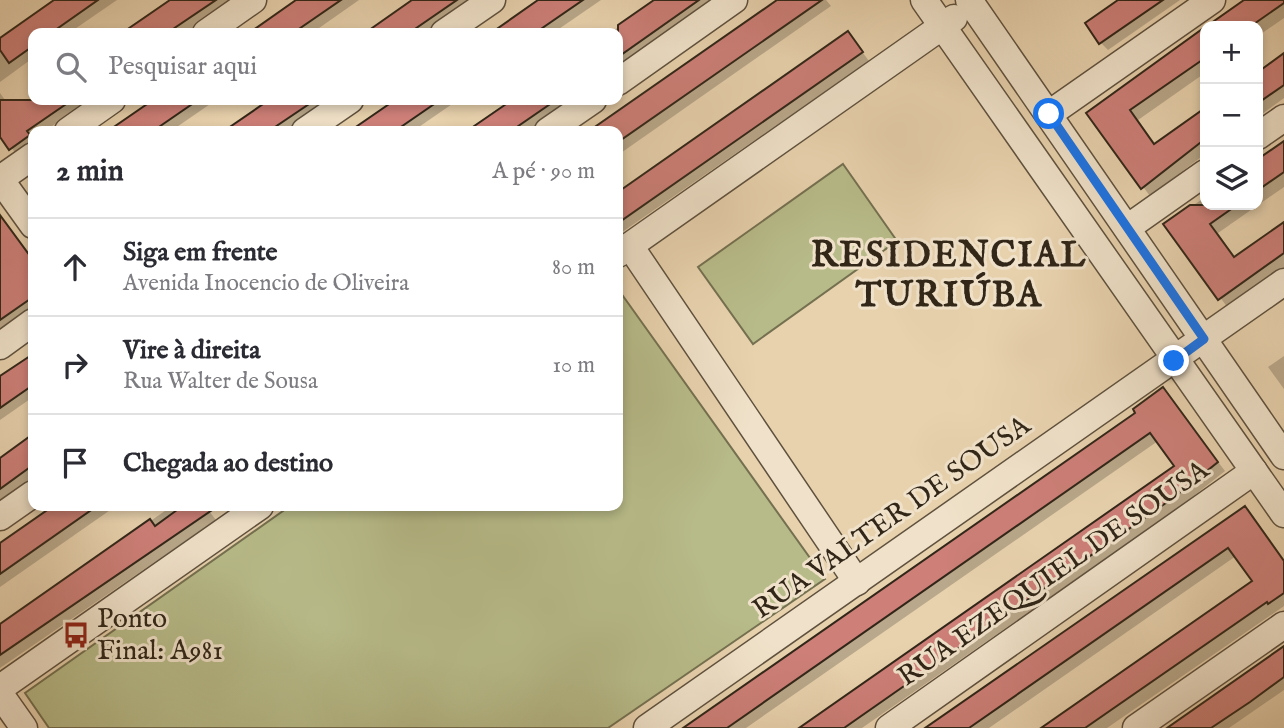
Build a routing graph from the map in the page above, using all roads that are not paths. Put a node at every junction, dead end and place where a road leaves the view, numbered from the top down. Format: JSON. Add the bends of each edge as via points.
{"nodes":[{"id":1,"x":253,"y":0,"type":"edge"},
{"id":2,"x":492,"y":0,"type":"edge"},
{"id":3,"x":734,"y":0,"type":"edge"},
{"id":4,"x":924,"y":0,"type":"edge"},
{"id":5,"x":1212,"y":0,"type":"edge"},
{"id":6,"x":974,"y":2,"type":"edge"},
{"id":7,"x":942,"y":27,"type":"junction"},
{"id":8,"x":213,"y":28,"type":"edge"},
{"id":9,"x":451,"y":28,"type":"edge"},
{"id":10,"x":623,"y":78,"type":"edge"},
{"id":11,"x":106,"y":105,"type":"edge"},
{"id":12,"x":343,"y":105,"type":"edge"},
{"id":13,"x":586,"y":105,"type":"edge"},
{"id":14,"x":1049,"y":114,"type":"junction"},
{"id":15,"x":1284,"y":118,"type":"edge"},
{"id":16,"x":75,"y":126,"type":"edge"},
{"id":17,"x":312,"y":126,"type":"edge"},
{"id":18,"x":555,"y":126,"type":"edge"},
{"id":19,"x":1263,"y":133,"type":"edge"},
{"id":20,"x":28,"y":159,"type":"edge"},
{"id":21,"x":1200,"y":177,"type":"edge"},
{"id":22,"x":0,"y":179,"type":"edge"},
{"id":23,"x":28,"y":219,"type":"edge"},
{"id":24,"x":1127,"y":228,"type":"junction"},
{"id":25,"x":624,"y":250,"type":"edge"},
{"id":26,"x":1284,"y":282,"type":"edge"},
{"id":27,"x":28,"y":326,"type":"edge"},
{"id":28,"x":1204,"y":339,"type":"junction"},
{"id":29,"x":0,"y":346,"type":"edge"},
{"id":30,"x":1174,"y":361,"type":"junction"},
{"id":31,"x":1284,"y":455,"type":"edge"},
{"id":32,"x":1254,"y":471,"type":"junction"},
{"id":33,"x":28,"y":497,"type":"edge"},
{"id":34,"x":243,"y":511,"type":"edge"},
{"id":35,"x":1284,"y":514,"type":"edge"},
{"id":36,"x":0,"y":517,"type":"edge"},
{"id":37,"x":857,"y":582,"type":"junction"},
{"id":38,"x":1284,"y":625,"type":"edge"},
{"id":39,"x":0,"y":691,"type":"edge"},
{"id":40,"x":24,"y":728,"type":"edge"},
{"id":41,"x":647,"y":728,"type":"edge"},
{"id":42,"x":889,"y":728,"type":"edge"},
{"id":43,"x":1136,"y":728,"type":"edge"}],
"edges":[{"from":1,"to":8,"type":"street"},
{"from":2,"to":9,"type":"street"},
{"from":3,"to":10,"type":"street"},
{"from":4,"to":7,"type":"street"},
{"from":5,"to":14,"type":"street"},
{"from":6,"to":7,"type":"street"},
{"from":6,"to":14,"type":"street"},
{"from":7,"to":25,"type":"street"},
{"from":7,"to":30,"type":"street"},
{"from":11,"to":16,"type":"street"},
{"from":12,"to":17,"type":"street"},
{"from":13,"to":18,"type":"street"},
{"from":14,"to":24,"type":"street"},
{"from":15,"to":19,"type":"street"},
{"from":20,"to":22,"type":"street"},
{"from":21,"to":24,"type":"street"},
{"from":22,"to":23,"type":"street"},
{"from":24,"to":28,"type":"street"},
{"from":25,"to":37,"type":"street"},
{"from":26,"to":28,"type":"street","name":"RUA VALTER DE SOUSA"},
{"from":27,"to":29,"type":"street"},
{"from":28,"to":30,"type":"street","name":"RUA VALTER DE SOUSA"},
{"from":28,"to":31,"type":"street"},
{"from":30,"to":32,"type":"street"},
{"from":30,"to":37,"type":"street","name":"RUA VALTER DE SOUSA"},
{"from":32,"to":35,"type":"street"},
{"from":32,"to":42,"type":"street","name":"RUA EZEQUIEL DE SOUSA"},
{"from":33,"to":36,"type":"street"},
{"from":34,"to":39,"type":"street"},
{"from":37,"to":41,"type":"street","name":"RUA VALTER DE SOUSA"},
{"from":38,"to":43,"type":"street"},
{"from":39,"to":40,"type":"street"}]}
